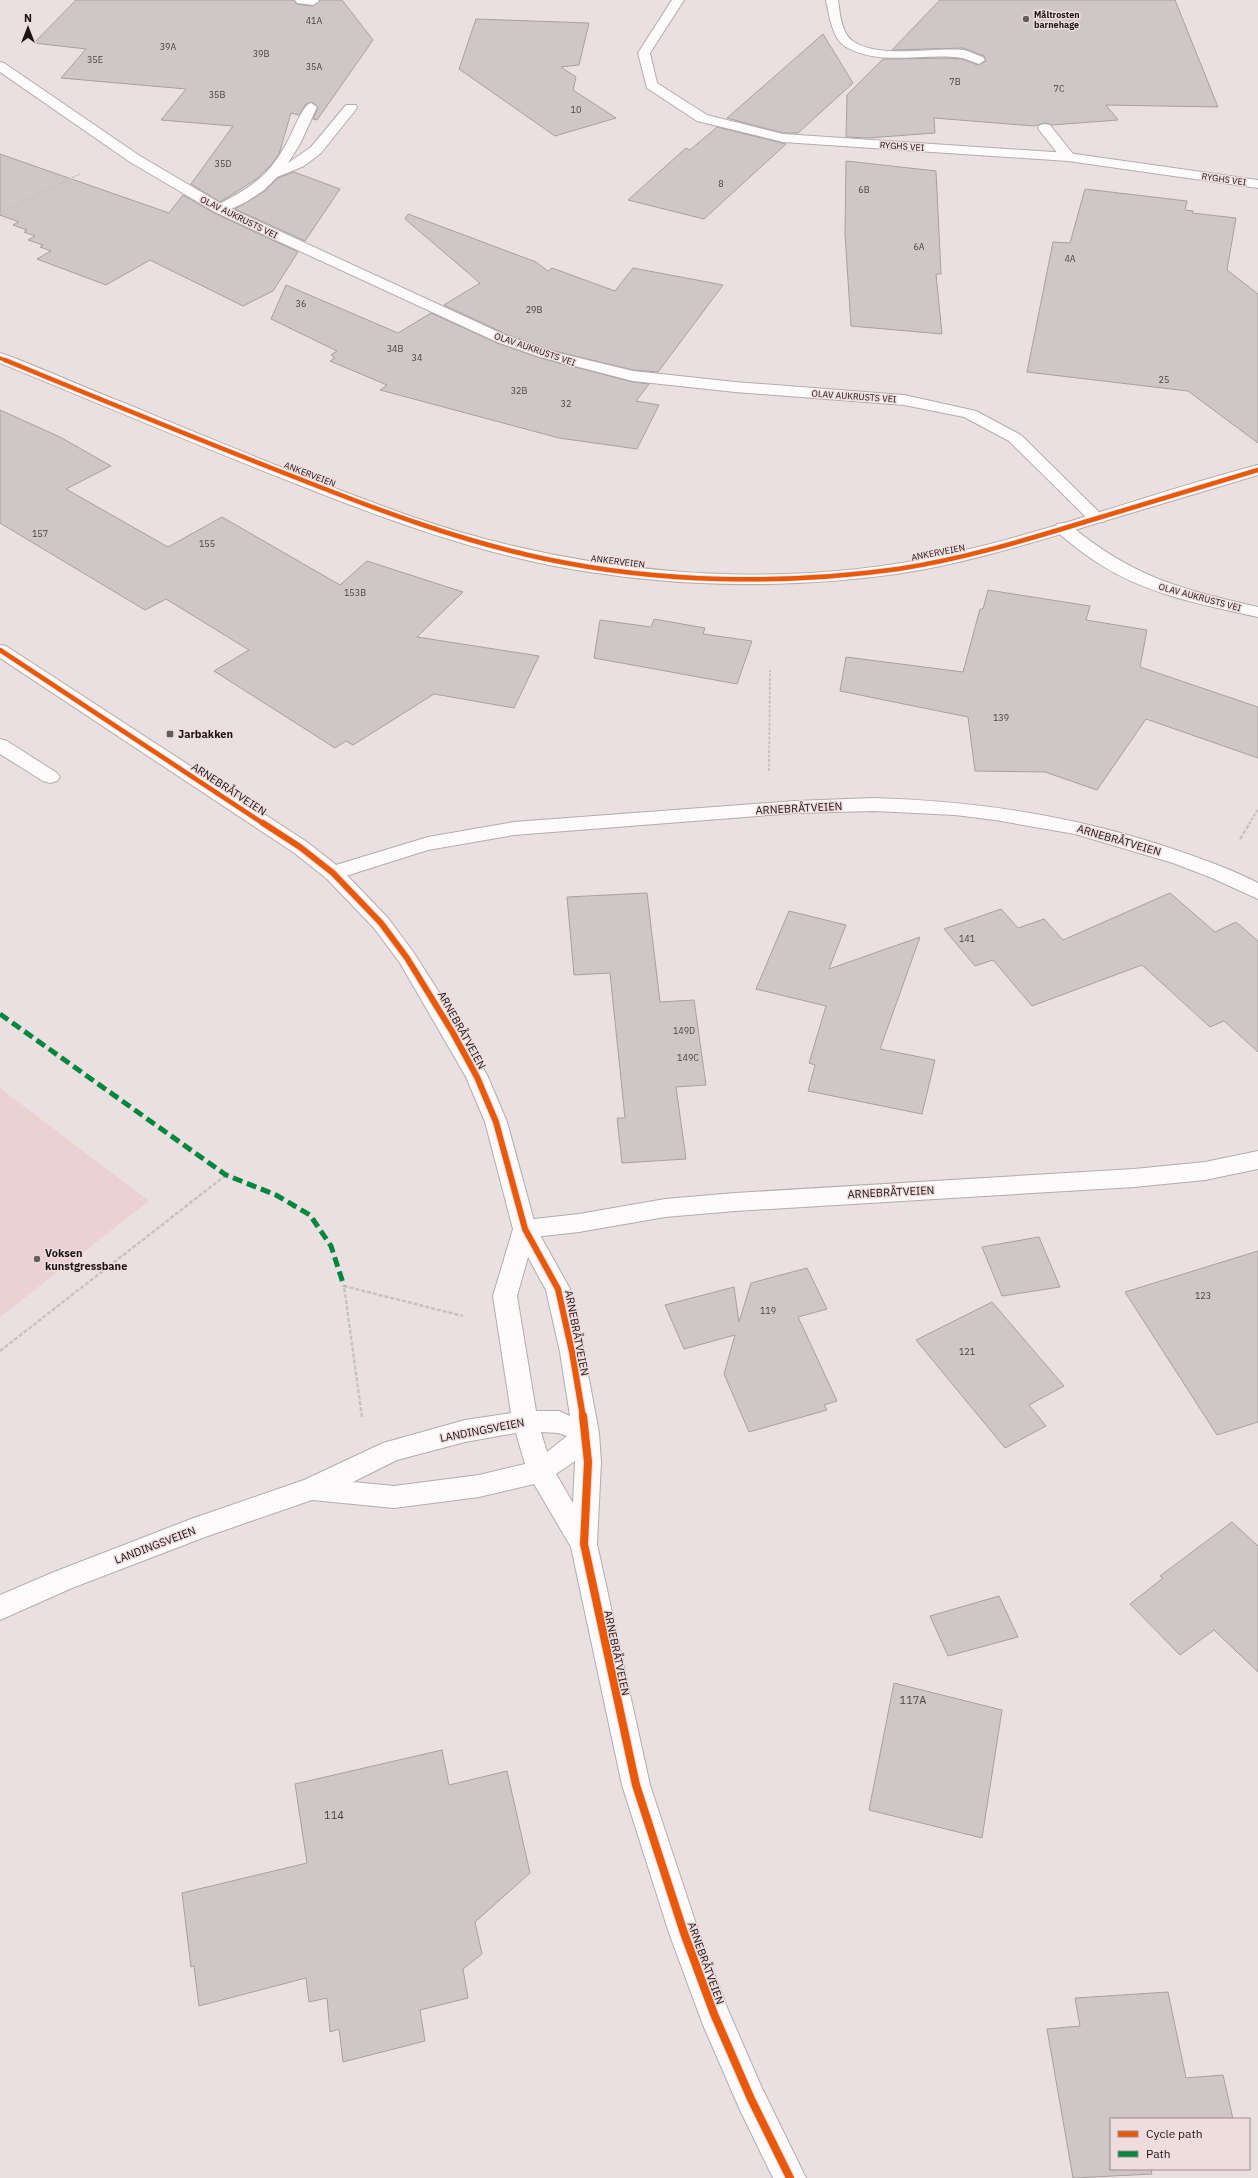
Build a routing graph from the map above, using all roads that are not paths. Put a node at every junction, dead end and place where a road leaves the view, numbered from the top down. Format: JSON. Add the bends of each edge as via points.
{"nodes":[{"id":1,"x":678,"y":0,"type":"edge"},
{"id":2,"x":832,"y":0,"type":"edge"},
{"id":3,"x":979,"y":60,"type":"dead end"},
{"id":4,"x":0,"y":66,"type":"edge"},
{"id":5,"x":311,"y":107,"type":"dead end"},
{"id":6,"x":351,"y":108,"type":"dead end"},
{"id":7,"x":1045,"y":128,"type":"dead end"},
{"id":8,"x":1068,"y":158,"type":"junction"},
{"id":9,"x":271,"y":175,"type":"junction"},
{"id":10,"x":1258,"y":184,"type":"edge"},
{"id":11,"x":220,"y":209,"type":"junction"},
{"id":12,"x":0,"y":358,"type":"edge"},
{"id":13,"x":1258,"y":470,"type":"edge"},
{"id":14,"x":1097,"y":518,"type":"junction"},
{"id":15,"x":1063,"y":528,"type":"junction"},
{"id":16,"x":1258,"y":612,"type":"edge"},
{"id":17,"x":0,"y":650,"type":"edge"},
{"id":18,"x":0,"y":745,"type":"edge"},
{"id":19,"x":50,"y":777,"type":"dead end"},
{"id":20,"x":333,"y":873,"type":"junction"},
{"id":21,"x":1258,"y":892,"type":"edge"},
{"id":22,"x":1258,"y":1160,"type":"edge"},
{"id":23,"x":525,"y":1229,"type":"junction"},
{"id":24,"x":526,"y":1421,"type":"junction"},
{"id":25,"x":586,"y":1433,"type":"junction"},
{"id":26,"x":540,"y":1471,"type":"junction"},
{"id":27,"x":312,"y":1489,"type":"junction"},
{"id":28,"x":584,"y":1544,"type":"junction"},
{"id":29,"x":0,"y":1608,"type":"edge"},
{"id":30,"x":790,"y":2178,"type":"edge"}],
"edges":[{"from":1,"to":8,"type":"street","name":"RYGHS VEI","via":[[644,53],[651,85],[702,118],[783,138]]},
{"from":2,"to":3,"type":"street","via":[[837,27],[850,44],[888,54],[964,54]]},
{"from":4,"to":11,"type":"street","name":"OLAV AUKRUSTS VEI","via":[[135,158]]},
{"from":5,"to":9,"type":"street","via":[[294,144]]},
{"from":6,"to":9,"type":"street","via":[[316,150],[299,163]]},
{"from":7,"to":8,"type":"street"},
{"from":8,"to":10,"type":"street","name":"RYGHS VEI"},
{"from":9,"to":11,"type":"street","via":[[248,195]]},
{"from":11,"to":14,"type":"street","name":"OLAV AUKRUSTS VEI","via":[[502,339],[591,367],[678,382],[904,400],[970,414],[1015,438]]},
{"from":12,"to":15,"type":"street","name":"ANKERVEIEN","via":[[277,471],[390,514],[499,549],[581,566],[696,577],[832,576],[944,560],[997,548]]},
{"from":13,"to":14,"type":"street","name":"ANKERVEIEN"},
{"from":14,"to":15,"type":"street","name":"ANKERVEIEN"},
{"from":15,"to":16,"type":"street","name":"OLAV AUKRUSTS VEI","via":[[1096,556],[1144,582]]},
{"from":17,"to":20,"type":"street","name":"ARNEBRÅTVEIEN","via":[[300,847]]},
{"from":18,"to":19,"type":"street"},
{"from":20,"to":21,"type":"street","name":"ARNEBRÅTVEIEN","via":[[421,845],[505,829],[834,805],[908,805],[972,810],[1042,820],[1122,839],[1182,859]]},
{"from":20,"to":23,"type":"street","name":"ARNEBRÅTVEIEN","via":[[381,923],[407,958],[467,1058],[496,1122]]},
{"from":22,"to":23,"type":"street","name":"ARNEBRÅTVEIEN","via":[[1205,1171],[1134,1178],[665,1208],[579,1223]]},
{"from":23,"to":24,"type":"street","name":"ARNEBRÅTVEIEN","via":[[506,1296],[515,1367]]},
{"from":23,"to":25,"type":"street","name":"ARNEBRÅTVEIEN","via":[[558,1289]]},
{"from":24,"to":25,"type":"street","name":"LANDINGSVEIEN","via":[[559,1422]]},
{"from":24,"to":26,"type":"street","name":"ARNEBRÅTVEIEN"},
{"from":24,"to":27,"type":"street","name":"LANDINGSVEIEN","via":[[465,1431],[392,1451]]},
{"from":25,"to":26,"type":"street","name":"LANDINGSVEIEN","via":[[568,1452]]},
{"from":25,"to":28,"type":"street","name":"ARNEBRÅTVEIEN","via":[[588,1462]]},
{"from":26,"to":27,"type":"street","name":"LANDINGSVEIEN","via":[[479,1486],[394,1498]]},
{"from":26,"to":28,"type":"street","name":"ARNEBRÅTVEIEN"},
{"from":27,"to":29,"type":"street","name":"LANDINGSVEIEN","via":[[200,1527],[63,1580]]},
{"from":28,"to":30,"type":"street","name":"ARNEBRÅTVEIEN","via":[[636,1785],[657,1854],[714,2014],[751,2099]]}]}
